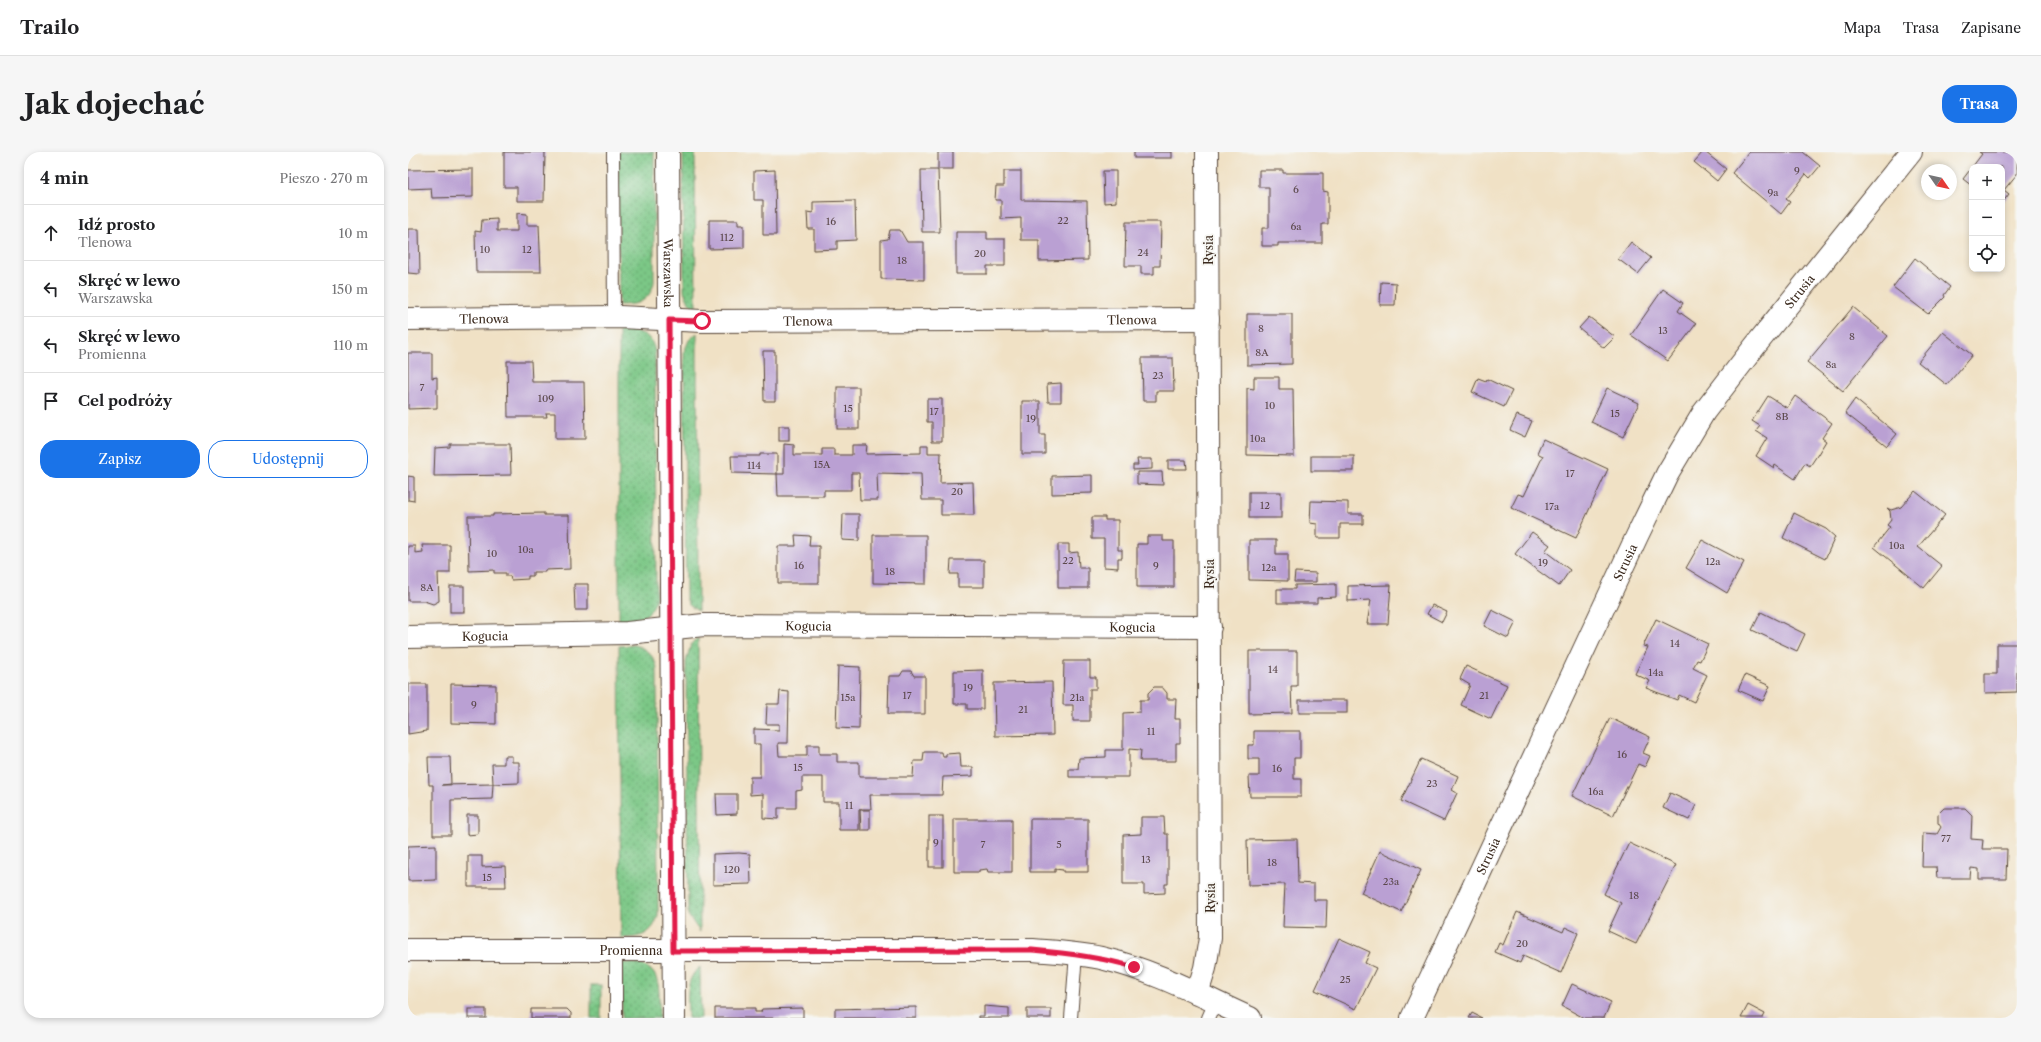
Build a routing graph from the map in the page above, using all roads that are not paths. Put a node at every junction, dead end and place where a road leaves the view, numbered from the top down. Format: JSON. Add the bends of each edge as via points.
{"nodes":[{"id":1,"x":613,"y":152,"type":"edge"},
{"id":2,"x":668,"y":152,"type":"edge"},
{"id":3,"x":1207,"y":152,"type":"edge"},
{"id":4,"x":1911,"y":152,"type":"edge"},
{"id":5,"x":614,"y":317,"type":"junction"},
{"id":6,"x":408,"y":319,"type":"edge"},
{"id":7,"x":1208,"y":319,"type":"junction"},
{"id":8,"x":669,"y":320,"type":"junction"},
{"id":9,"x":1210,"y":627,"type":"junction"},
{"id":10,"x":671,"y":629,"type":"junction"},
{"id":11,"x":408,"y":636,"type":"edge"},
{"id":12,"x":408,"y":950,"type":"edge"},
{"id":13,"x":616,"y":950,"type":"junction"},
{"id":14,"x":673,"y":951,"type":"junction"},
{"id":15,"x":1076,"y":954,"type":"junction"},
{"id":16,"x":1207,"y":1005,"type":"edge"},
{"id":17,"x":616,"y":1018,"type":"edge"},
{"id":18,"x":674,"y":1018,"type":"edge"},
{"id":19,"x":1071,"y":1018,"type":"edge"},
{"id":20,"x":1250,"y":1018,"type":"edge"},
{"id":21,"x":1412,"y":1018,"type":"edge"}],
"edges":[{"from":1,"to":5,"type":"lane"},
{"from":2,"to":8,"type":"street","name":"Warszawska"},
{"from":3,"to":7,"type":"street","name":"Rysia"},
{"from":4,"to":21,"type":"street","name":"Strusia","via":[[1754,346],[1704,412],[1667,474]]},
{"from":5,"to":6,"type":"street","name":"Tlenowa"},
{"from":5,"to":8,"type":"street","name":"Tlenowa"},
{"from":7,"to":8,"type":"street","name":"Tlenowa"},
{"from":7,"to":9,"type":"street","name":"Rysia"},
{"from":8,"to":10,"type":"street","name":"Warszawska"},
{"from":9,"to":10,"type":"street","name":"Kogucia","via":[[704,626]]},
{"from":9,"to":16,"type":"street","name":"Rysia","via":[[1210,938],[1205,968]]},
{"from":10,"to":11,"type":"street","name":"Kogucia","via":[[627,633]]},
{"from":10,"to":14,"type":"street","name":"Warszawska"},
{"from":12,"to":13,"type":"street","name":"Promienna"},
{"from":13,"to":14,"type":"street","name":"Promienna"},
{"from":13,"to":17,"type":"lane"},
{"from":14,"to":15,"type":"street","name":"Promienna","via":[[1032,950]]},
{"from":14,"to":18,"type":"street","name":"Warszawska"},
{"from":15,"to":16,"type":"street","name":"Promienna","via":[[1134,967]]},
{"from":15,"to":19,"type":"lane"},
{"from":16,"to":20,"type":"street","name":"Promienna"}]}
